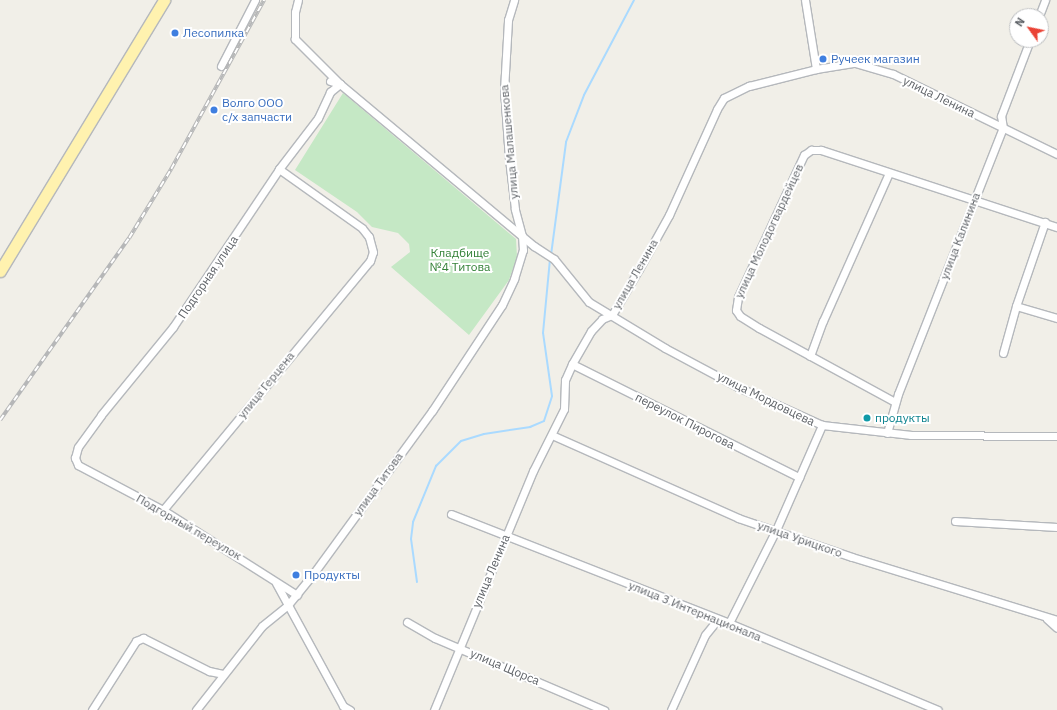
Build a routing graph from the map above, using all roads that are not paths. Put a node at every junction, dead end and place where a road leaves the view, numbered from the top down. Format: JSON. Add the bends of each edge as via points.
{"nodes":[{"id":1,"x":164,"y":0,"type":"edge"},
{"id":2,"x":255,"y":0,"type":"edge"},
{"id":3,"x":298,"y":0,"type":"edge"},
{"id":4,"x":514,"y":0,"type":"edge"},
{"id":5,"x":805,"y":0,"type":"edge"},
{"id":6,"x":1027,"y":48,"type":"edge"},
{"id":7,"x":221,"y":66,"type":"dead end"},
{"id":8,"x":816,"y":69,"type":"junction"},
{"id":9,"x":330,"y":81,"type":"dead end"},
{"id":10,"x":340,"y":84,"type":"junction"},
{"id":11,"x":1003,"y":128,"type":"junction"},
{"id":12,"x":1057,"y":154,"type":"edge"},
{"id":13,"x":279,"y":169,"type":"junction"},
{"id":14,"x":890,"y":173,"type":"junction"},
{"id":15,"x":973,"y":201,"type":"junction"},
{"id":16,"x":1045,"y":222,"type":"junction"},
{"id":17,"x":1057,"y":227,"type":"edge"},
{"id":18,"x":522,"y":236,"type":"junction"},
{"id":19,"x":534,"y":246,"type":"junction"},
{"id":20,"x":523,"y":250,"type":"junction"},
{"id":21,"x":0,"y":271,"type":"edge"},
{"id":22,"x":1016,"y":306,"type":"junction"},
{"id":23,"x":612,"y":315,"type":"junction"},
{"id":24,"x":1057,"y":318,"type":"edge"},
{"id":25,"x":1003,"y":353,"type":"dead end"},
{"id":26,"x":810,"y":356,"type":"junction"},
{"id":27,"x":572,"y":364,"type":"junction"},
{"id":28,"x":895,"y":402,"type":"junction"},
{"id":29,"x":822,"y":425,"type":"junction"},
{"id":30,"x":887,"y":432,"type":"junction"},
{"id":31,"x":552,"y":435,"type":"junction"},
{"id":32,"x":1057,"y":436,"type":"edge"},
{"id":33,"x":78,"y":465,"type":"joint"},
{"id":34,"x":799,"y":477,"type":"junction"},
{"id":35,"x":163,"y":510,"type":"junction"},
{"id":36,"x":451,"y":514,"type":"dead end"},
{"id":37,"x":955,"y":521,"type":"dead end"},
{"id":38,"x":1057,"y":527,"type":"edge"},
{"id":39,"x":776,"y":530,"type":"junction"},
{"id":40,"x":507,"y":535,"type":"junction"},
{"id":41,"x":273,"y":578,"type":"junction"},
{"id":42,"x":297,"y":595,"type":"junction"},
{"id":43,"x":287,"y":606,"type":"junction"},
{"id":44,"x":1047,"y":619,"type":"junction"},
{"id":45,"x":717,"y":620,"type":"junction"},
{"id":46,"x":1057,"y":620,"type":"edge"},
{"id":47,"x":407,"y":622,"type":"dead end"},
{"id":48,"x":728,"y":623,"type":"junction"},
{"id":49,"x":1057,"y":628,"type":"edge"},
{"id":50,"x":459,"y":648,"type":"junction"},
{"id":51,"x":223,"y":674,"type":"junction"},
{"id":52,"x":92,"y":710,"type":"edge"},
{"id":53,"x":196,"y":710,"type":"edge"},
{"id":54,"x":350,"y":710,"type":"edge"},
{"id":55,"x":434,"y":710,"type":"edge"},
{"id":56,"x":604,"y":710,"type":"edge"},
{"id":57,"x":671,"y":710,"type":"edge"},
{"id":58,"x":938,"y":710,"type":"edge"}],
"edges":[{"from":1,"to":21,"type":"main road"},
{"from":2,"to":7,"type":"street"},
{"from":3,"to":10,"type":"street","via":[[295,12],[295,39]]},
{"from":4,"to":18,"type":"street","name":"улица Малашенкова","via":[[508,20],[504,90],[515,209]]},
{"from":5,"to":8,"type":"street"},
{"from":6,"to":11,"type":"street","name":"улица Калинина","via":[[1001,116]]},
{"from":8,"to":11,"type":"street","name":"улица Ленина","via":[[855,63],[871,66]]},
{"from":8,"to":23,"type":"street","name":"улица Ленина","via":[[749,86],[724,98],[669,215]]},
{"from":9,"to":10,"type":"street"},
{"from":10,"to":13,"type":"street","name":"Подгорная улица","via":[[330,92],[318,118]]},
{"from":10,"to":18,"type":"street"},
{"from":11,"to":12,"type":"street","name":"улица Ленина"},
{"from":11,"to":15,"type":"street","name":"улица Калинина"},
{"from":13,"to":33,"type":"street","name":"Подгорная улица","via":[[173,328],[78,447],[75,458]]},
{"from":13,"to":35,"type":"street","name":"улица Герцена","via":[[362,228],[369,237],[374,252],[370,261]]},
{"from":14,"to":15,"type":"street","name":"улица Молодогвардейцев"},
{"from":14,"to":26,"type":"street","via":[[823,321]]},
{"from":14,"to":26,"type":"street","name":"улица Молодогвардейцев","via":[[821,150],[811,150],[801,162],[738,297],[736,310],[740,316]]},
{"from":15,"to":16,"type":"street","name":"улица Молодогвардейцев"},
{"from":15,"to":28,"type":"street","name":"улица Калинина"},
{"from":16,"to":17,"type":"street","name":"улица Молодогвардейцев"},
{"from":16,"to":22,"type":"street"},
{"from":18,"to":19,"type":"street","name":"улица Мордовцева"},
{"from":18,"to":20,"type":"street","name":"улица Титова"},
{"from":19,"to":20,"type":"street"},
{"from":19,"to":23,"type":"street","name":"улица Мордовцева","via":[[554,259],[589,302]]},
{"from":20,"to":42,"type":"street","name":"улица Титова","via":[[502,305],[472,352],[432,411]]},
{"from":22,"to":24,"type":"street"},
{"from":22,"to":25,"type":"street"},
{"from":23,"to":27,"type":"street","name":"улица Ленина","via":[[602,319],[591,331]]},
{"from":23,"to":29,"type":"street","name":"улица Мордовцева","via":[[665,348],[738,387]]},
{"from":26,"to":28,"type":"street","name":"улица Молодогвардейцев"},
{"from":27,"to":31,"type":"street","name":"улица Ленина","via":[[565,380],[564,409]]},
{"from":27,"to":34,"type":"street","name":"переулок Пирогова"},
{"from":28,"to":30,"type":"street","name":"улица Калинина"},
{"from":29,"to":30,"type":"street","name":"улица Мордовцева"},
{"from":29,"to":34,"type":"street"},
{"from":30,"to":32,"type":"street","name":"улица Мордовцева"},
{"from":31,"to":39,"type":"street","name":"улица Урицкого","via":[[738,518]]},
{"from":31,"to":40,"type":"street","name":"улица Ленина"},
{"from":33,"to":35,"type":"street","name":"Подгорный переулок"},
{"from":34,"to":39,"type":"street"},
{"from":35,"to":41,"type":"street","name":"Подгорный переулок"},
{"from":36,"to":40,"type":"street","name":"улица 3 Интернационала"},
{"from":37,"to":38,"type":"street"},
{"from":39,"to":44,"type":"street","name":"улица Урицкого"},
{"from":39,"to":48,"type":"street"},
{"from":40,"to":45,"type":"street","name":"улица 3 Интернационала"},
{"from":40,"to":50,"type":"street","name":"улица Ленина"},
{"from":41,"to":42,"type":"street","name":"Подгорный переулок"},
{"from":41,"to":43,"type":"street"},
{"from":42,"to":43,"type":"street","name":"улица Титова"},
{"from":43,"to":51,"type":"street","name":"улица Титова","via":[[262,626]]},
{"from":43,"to":54,"type":"street","via":[[343,706]]},
{"from":44,"to":46,"type":"street","name":"улица Урицкого"},
{"from":44,"to":49,"type":"street"},
{"from":45,"to":48,"type":"street","name":"улица 3 Интернационала"},
{"from":45,"to":57,"type":"street","via":[[705,635]]},
{"from":47,"to":50,"type":"street","name":"улица Щорса"},
{"from":48,"to":58,"type":"street","name":"улица 3 Интернационала"},
{"from":50,"to":55,"type":"street","name":"улица Ленина"},
{"from":50,"to":56,"type":"street","name":"улица Щорса"},
{"from":51,"to":52,"type":"street","via":[[208,671],[142,638],[136,642]]},
{"from":51,"to":53,"type":"street","name":"улица Титова"}]}
